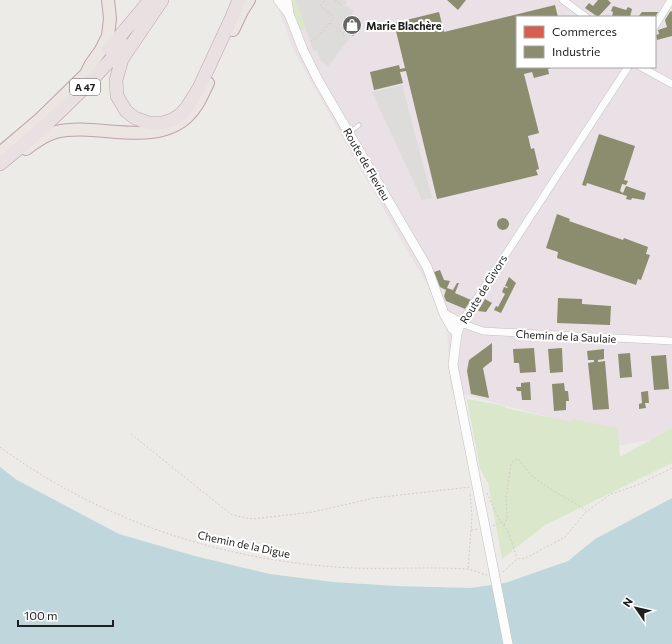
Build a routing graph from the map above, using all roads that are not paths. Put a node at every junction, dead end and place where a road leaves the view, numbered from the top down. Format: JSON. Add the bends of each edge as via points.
{"nodes":[{"id":1,"x":108,"y":0,"type":"edge"},
{"id":2,"x":150,"y":0,"type":"edge"},
{"id":3,"x":161,"y":0,"type":"edge"},
{"id":4,"x":238,"y":0,"type":"edge"},
{"id":5,"x":249,"y":0,"type":"edge"},
{"id":6,"x":278,"y":0,"type":"edge"},
{"id":7,"x":287,"y":0,"type":"edge"},
{"id":8,"x":563,"y":0,"type":"edge"},
{"id":9,"x":671,"y":0,"type":"edge"},
{"id":10,"x":289,"y":14,"type":"junction"},
{"id":11,"x":585,"y":16,"type":"edge"},
{"id":12,"x":656,"y":24,"type":"edge"},
{"id":13,"x":627,"y":68,"type":"edge"},
{"id":14,"x":643,"y":68,"type":"edge"},
{"id":15,"x":86,"y":74,"type":"junction"},
{"id":16,"x":672,"y":84,"type":"edge"},
{"id":17,"x":359,"y":125,"type":"dead end"},
{"id":18,"x":349,"y":132,"type":"junction"},
{"id":19,"x":0,"y":153,"type":"edge"},
{"id":20,"x":0,"y":164,"type":"edge"},
{"id":21,"x":0,"y":169,"type":"edge"},
{"id":22,"x":444,"y":314,"type":"junction"},
{"id":23,"x":461,"y":323,"type":"junction"},
{"id":24,"x":457,"y":332,"type":"junction"},
{"id":25,"x":672,"y":341,"type":"edge"},
{"id":26,"x":508,"y":644,"type":"edge"}],
"edges":[{"from":1,"to":15,"type":"highway","via":[[108,36]]},
{"from":2,"to":15,"type":"highway","number":"A 47"},
{"from":3,"to":4,"type":"highway","via":[[122,59],[116,80],[117,96],[126,111],[135,118],[149,123],[172,120],[187,107],[202,82]]},
{"from":3,"to":20,"type":"highway","number":"A 47","via":[[92,81]]},
{"from":5,"to":21,"type":"highway","via":[[199,101],[181,122],[156,132],[55,132],[35,142]]},
{"from":6,"to":10,"type":"street","name":"Route de Flevieu"},
{"from":7,"to":10,"type":"street","name":"Route de Flevieu"},
{"from":8,"to":11,"type":"street"},
{"from":9,"to":12,"type":"street"},
{"from":10,"to":18,"type":"street","name":"Route de Flevieu","via":[[318,80]]},
{"from":13,"to":23,"type":"street","name":"Route de Givors"},
{"from":14,"to":16,"type":"street"},
{"from":15,"to":19,"type":"highway","number":"A 47","via":[[40,119]]},
{"from":17,"to":18,"type":"lane"},
{"from":18,"to":22,"type":"street","name":"Route de Flevieu","via":[[427,266]]},
{"from":22,"to":23,"type":"street"},
{"from":22,"to":24,"type":"street","name":"Route de Flevieu"},
{"from":23,"to":24,"type":"street","name":"Route de Givors"},
{"from":23,"to":25,"type":"street","name":"Chemin de la Saulaie","via":[[483,331]]},
{"from":24,"to":26,"type":"street","name":"Route de Givors","bridge":true,"via":[[453,365]]}]}
